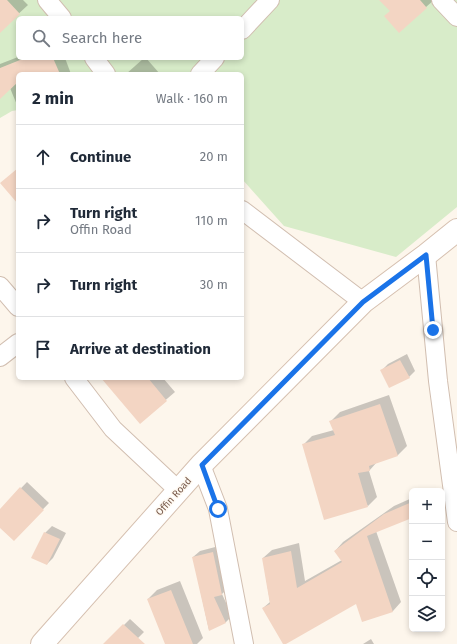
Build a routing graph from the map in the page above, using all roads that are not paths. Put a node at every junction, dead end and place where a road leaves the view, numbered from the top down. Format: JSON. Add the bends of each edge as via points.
{"nodes":[{"id":1,"x":47,"y":0,"type":"edge"},
{"id":2,"x":270,"y":0,"type":"edge"},
{"id":3,"x":441,"y":0,"type":"edge"},
{"id":4,"x":60,"y":16,"type":"edge"},
{"id":5,"x":457,"y":17,"type":"edge"},
{"id":6,"x":244,"y":28,"type":"edge"},
{"id":7,"x":96,"y":60,"type":"edge"},
{"id":8,"x":213,"y":60,"type":"edge"},
{"id":9,"x":104,"y":72,"type":"edge"},
{"id":10,"x":202,"y":72,"type":"edge"},
{"id":11,"x":244,"y":212,"type":"edge"},
{"id":12,"x":457,"y":230,"type":"edge"},
{"id":13,"x":426,"y":255,"type":"junction"},
{"id":14,"x":0,"y":286,"type":"edge"},
{"id":15,"x":363,"y":302,"type":"junction"},
{"id":16,"x":16,"y":305,"type":"edge"},
{"id":17,"x":16,"y":345,"type":"edge"},
{"id":18,"x":0,"y":357,"type":"edge"},
{"id":19,"x":76,"y":380,"type":"edge"},
{"id":20,"x":202,"y":465,"type":"junction"},
{"id":21,"x":178,"y":490,"type":"junction"},
{"id":22,"x":457,"y":522,"type":"edge"},
{"id":23,"x":42,"y":644,"type":"edge"},
{"id":24,"x":244,"y":644,"type":"edge"}],
"edges":[{"from":1,"to":4,"type":"street"},
{"from":2,"to":6,"type":"street"},
{"from":3,"to":5,"type":"street"},
{"from":7,"to":9,"type":"street"},
{"from":8,"to":10,"type":"street"},
{"from":11,"to":15,"type":"street"},
{"from":12,"to":13,"type":"street","name":"Offin Road"},
{"from":13,"to":15,"type":"street","name":"Offin Road"},
{"from":13,"to":22,"type":"street","via":[[438,380]]},
{"from":14,"to":16,"type":"street"},
{"from":15,"to":20,"type":"street","name":"Offin Road"},
{"from":17,"to":18,"type":"street"},
{"from":19,"to":21,"type":"street","via":[[113,429]]},
{"from":20,"to":21,"type":"street","name":"Offin Road"},
{"from":20,"to":24,"type":"street","via":[[218,509]]},
{"from":21,"to":23,"type":"street","name":"Offin Road"}]}
